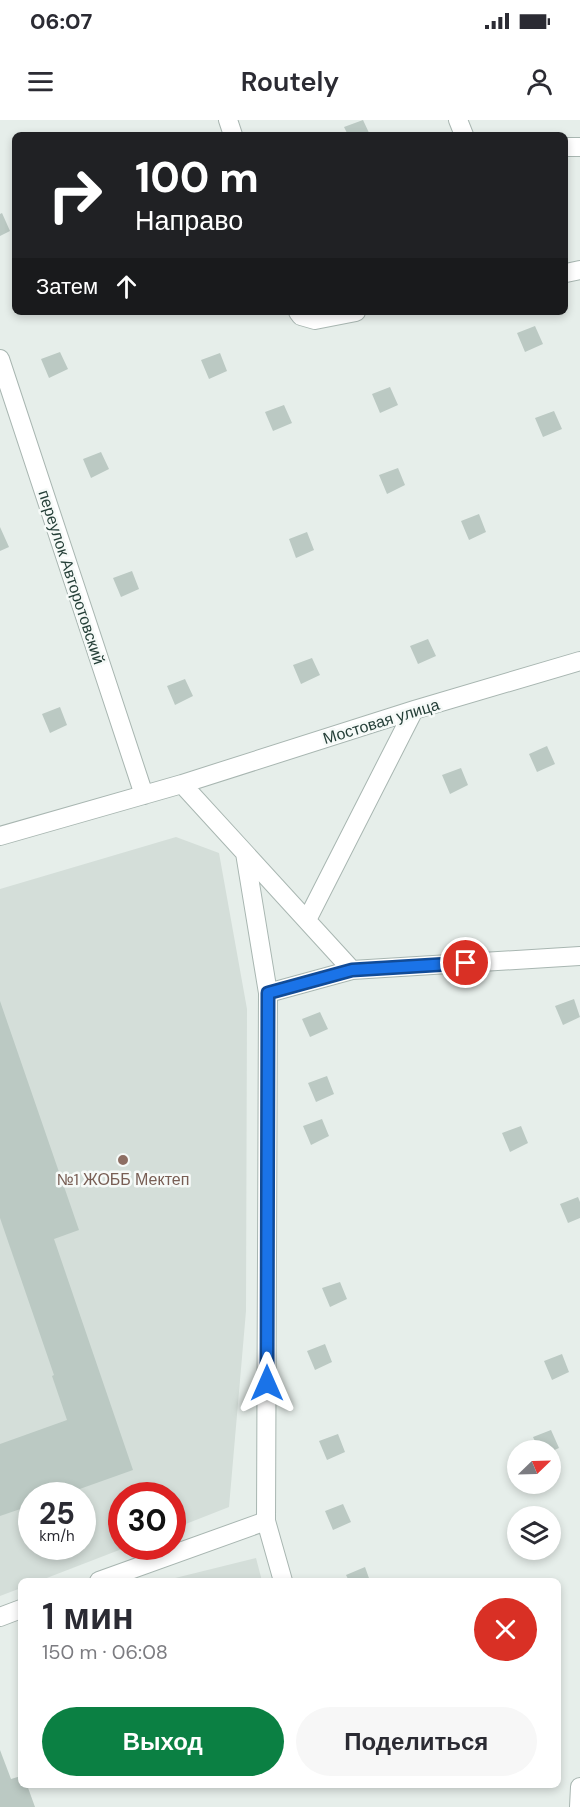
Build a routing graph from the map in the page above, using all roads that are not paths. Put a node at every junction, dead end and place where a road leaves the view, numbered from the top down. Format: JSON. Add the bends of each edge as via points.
{"nodes":[{"id":1,"x":300,"y":315,"type":"edge"},
{"id":2,"x":341,"y":315,"type":"edge"},
{"id":3,"x":0,"y":359,"type":"edge"},
{"id":4,"x":580,"y":661,"type":"edge"},
{"id":5,"x":414,"y":710,"type":"junction"},
{"id":6,"x":182,"y":784,"type":"junction"},
{"id":7,"x":144,"y":795,"type":"junction"},
{"id":8,"x":0,"y":836,"type":"edge"},
{"id":9,"x":245,"y":853,"type":"junction"},
{"id":10,"x":307,"y":920,"type":"junction"},
{"id":11,"x":580,"y":956,"type":"edge"},
{"id":12,"x":352,"y":970,"type":"junction"},
{"id":13,"x":268,"y":993,"type":"junction"},
{"id":14,"x":266,"y":1521,"type":"junction"},
{"id":15,"x":107,"y":1578,"type":"edge"},
{"id":16,"x":282,"y":1578,"type":"edge"},
{"id":17,"x":18,"y":1610,"type":"edge"},
{"id":18,"x":0,"y":1617,"type":"edge"},
{"id":19,"x":580,"y":1787,"type":"edge"},
{"id":20,"x":579,"y":1807,"type":"edge"}],
"edges":[{"from":1,"to":2,"type":"street","via":[[315,320]]},
{"from":3,"to":7,"type":"street","name":"переулок Авторотовский"},
{"from":4,"to":5,"type":"street","name":"Мостовая улица"},
{"from":5,"to":6,"type":"street","name":"Мостовая улица"},
{"from":5,"to":10,"type":"street"},
{"from":6,"to":7,"type":"street","name":"Мостовая улица"},
{"from":6,"to":9,"type":"street"},
{"from":7,"to":8,"type":"street","name":"Мостовая улица"},
{"from":9,"to":10,"type":"street"},
{"from":9,"to":13,"type":"street"},
{"from":10,"to":12,"type":"street"},
{"from":11,"to":12,"type":"street"},
{"from":12,"to":13,"type":"street"},
{"from":13,"to":14,"type":"street"},
{"from":14,"to":15,"type":"street"},
{"from":14,"to":16,"type":"street"},
{"from":17,"to":18,"type":"street"},
{"from":19,"to":20,"type":"street"}]}
